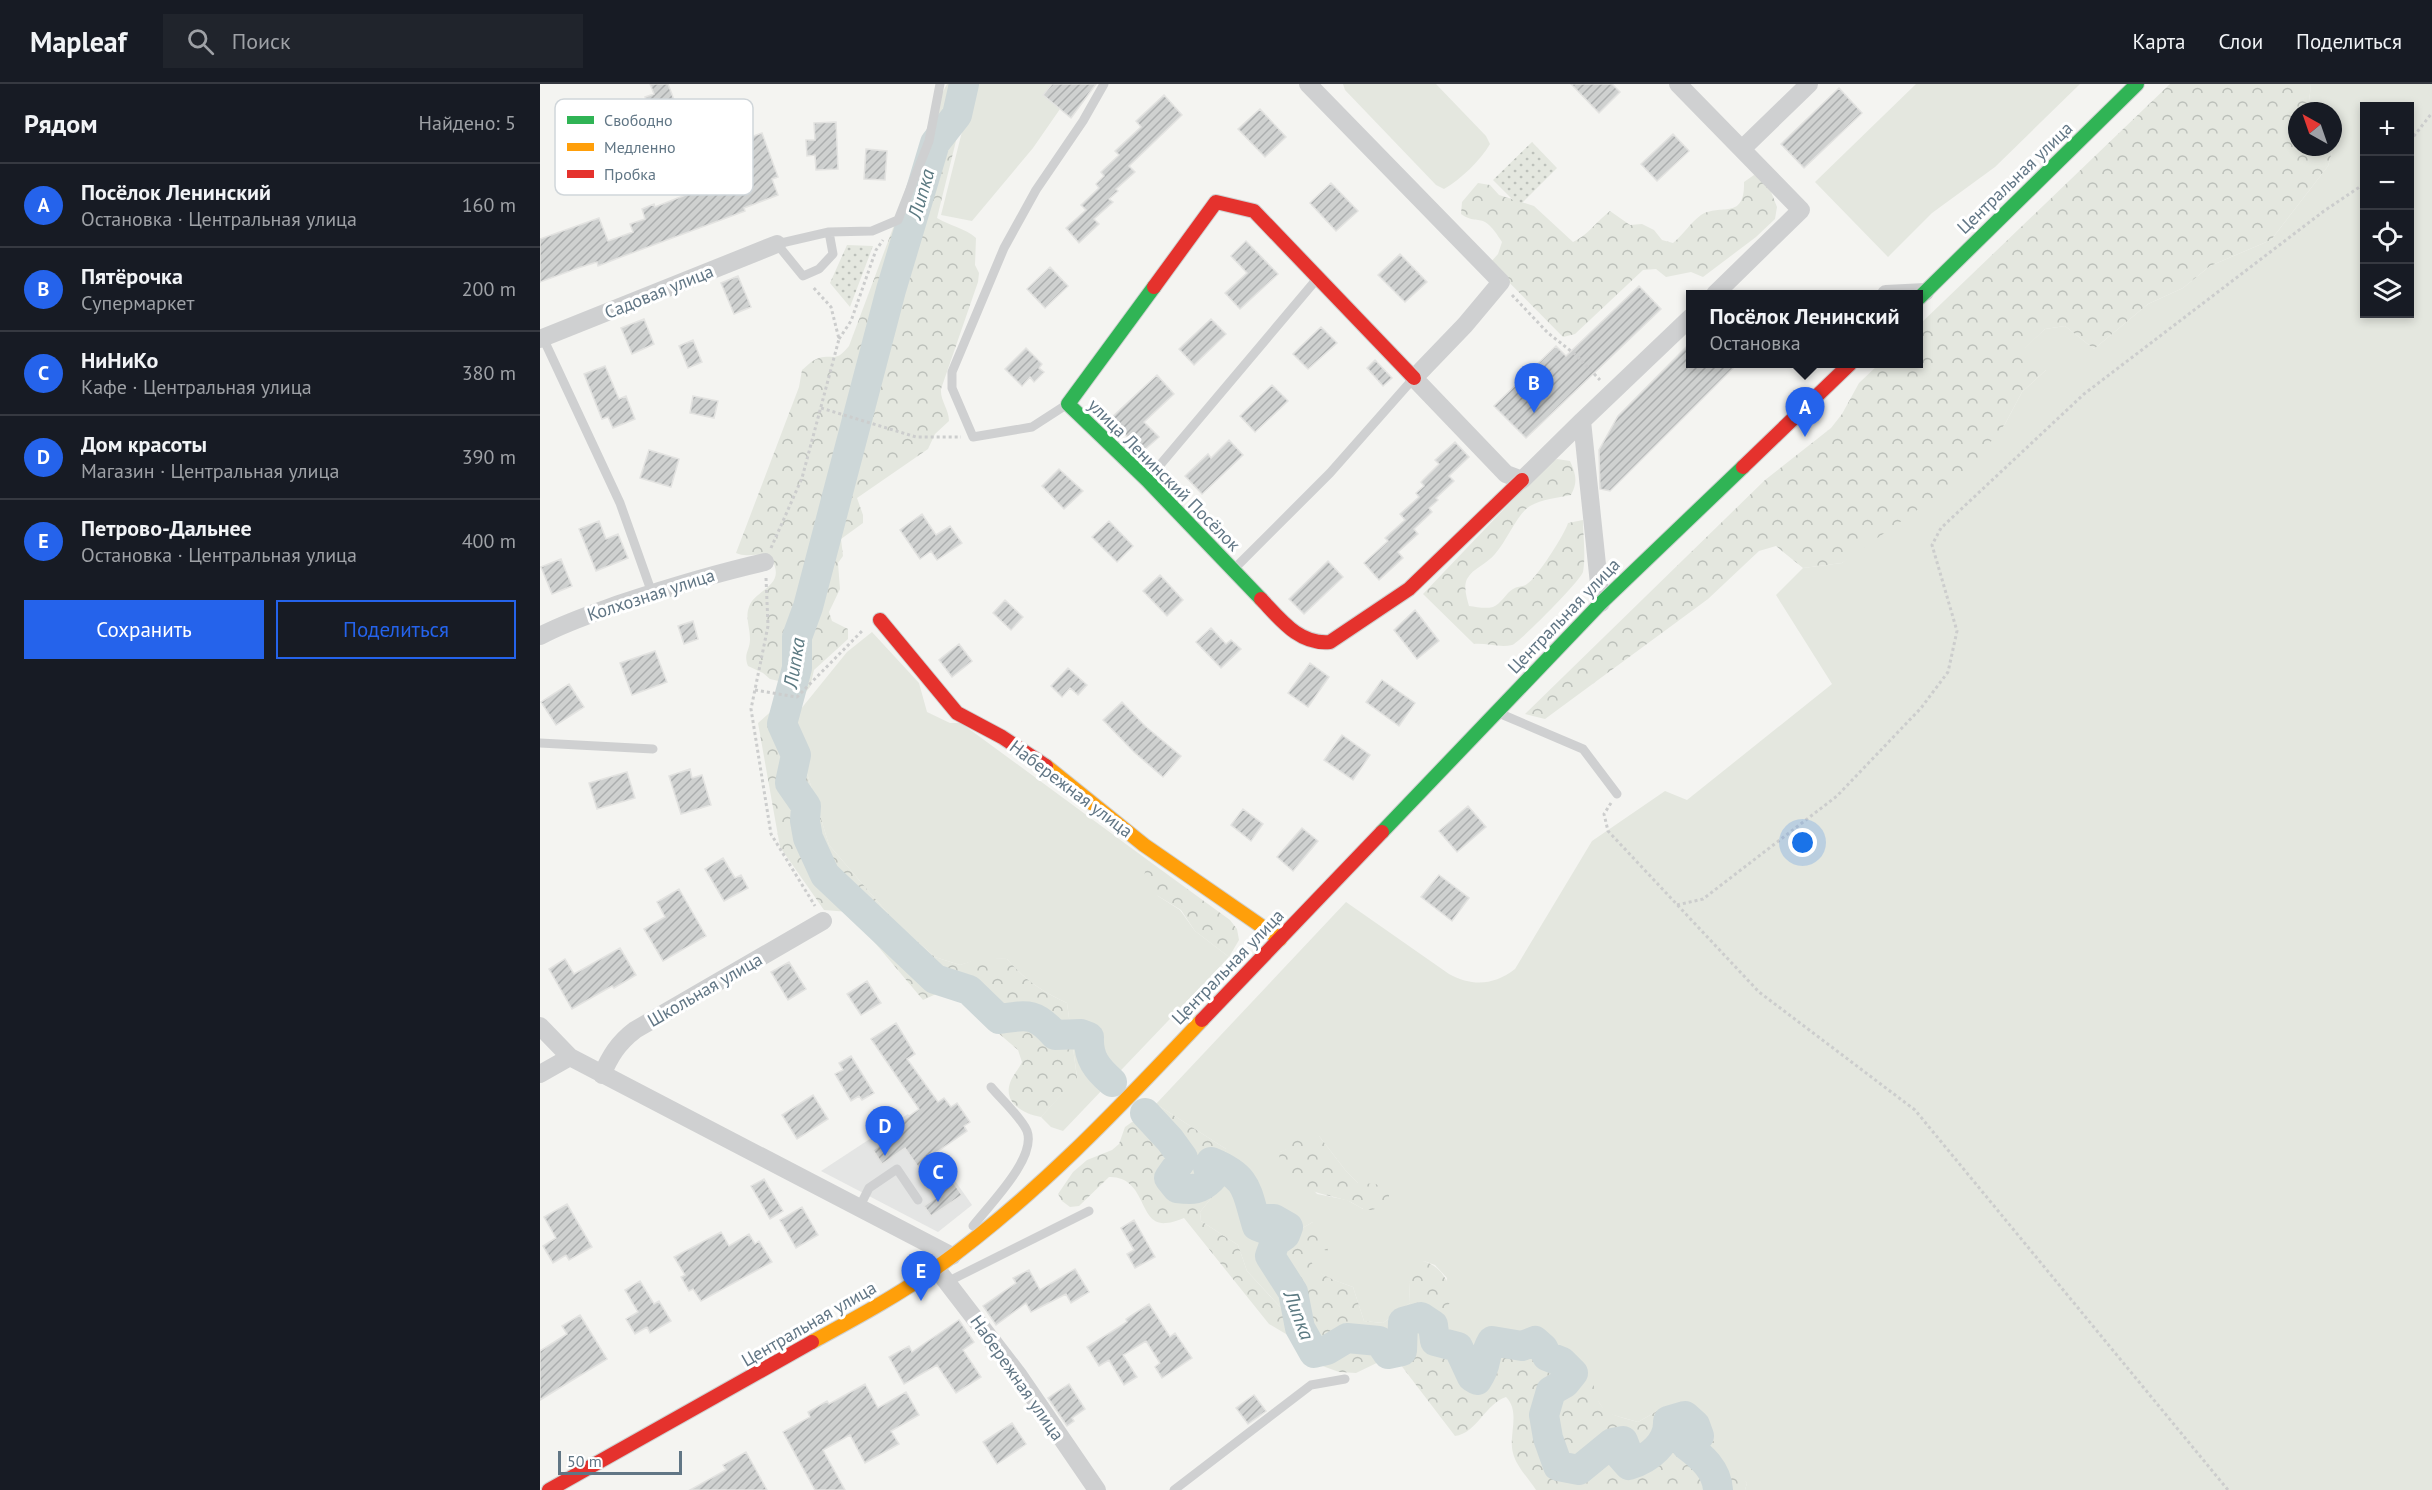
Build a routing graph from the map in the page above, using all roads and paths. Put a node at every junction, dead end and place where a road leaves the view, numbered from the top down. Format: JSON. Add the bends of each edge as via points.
{"nodes":[{"id":1,"x":940,"y":84,"type":"edge"},
{"id":2,"x":1104,"y":84,"type":"edge"},
{"id":3,"x":1308,"y":84,"type":"edge"},
{"id":4,"x":1678,"y":84,"type":"edge"},
{"id":5,"x":1809,"y":84,"type":"edge"},
{"id":6,"x":2137,"y":84,"type":"edge"},
{"id":7,"x":2432,"y":113,"type":"edge"},
{"id":8,"x":2414,"y":135,"type":"edge"},
{"id":9,"x":1742,"y":149,"type":"junction"},
{"id":10,"x":2360,"y":187,"type":"edge"},
{"id":11,"x":898,"y":220,"type":"junction"},
{"id":12,"x":829,"y":232,"type":"junction"},
{"id":13,"x":777,"y":244,"type":"junction"},
{"id":14,"x":803,"y":276,"type":"junction"},
{"id":15,"x":1318,"y":278,"type":"junction"},
{"id":16,"x":1501,"y":282,"type":"junction"},
{"id":17,"x":1719,"y":290,"type":"edge"},
{"id":18,"x":1923,"y":294,"type":"edge"},
{"id":19,"x":1686,"y":322,"type":"edge"},
{"id":20,"x":541,"y":339,"type":"edge"},
{"id":21,"x":839,"y":339,"type":"junction"},
{"id":22,"x":1845,"y":368,"type":"edge"},
{"id":23,"x":1414,"y":378,"type":"junction"},
{"id":24,"x":1604,"y":384,"type":"dead end"},
{"id":25,"x":1068,"y":404,"type":"junction"},
{"id":26,"x":821,"y":408,"type":"junction"},
{"id":27,"x":1582,"y":421,"type":"junction"},
{"id":28,"x":973,"y":437,"type":"junction"},
{"id":29,"x":1147,"y":480,"type":"junction"},
{"id":30,"x":1522,"y":480,"type":"junction"},
{"id":31,"x":765,"y":562,"type":"junction"},
{"id":32,"x":1233,"y":569,"type":"junction"},
{"id":33,"x":652,"y":593,"type":"junction"},
{"id":34,"x":1601,"y":603,"type":"junction"},
{"id":35,"x":880,"y":620,"type":"joint"},
{"id":36,"x":540,"y":636,"type":"edge"},
{"id":37,"x":755,"y":690,"type":"junction"},
{"id":38,"x":1496,"y":712,"type":"junction"},
{"id":39,"x":540,"y":743,"type":"edge"},
{"id":40,"x":653,"y":749,"type":"dead end"},
{"id":41,"x":1617,"y":794,"type":"joint"},
{"id":42,"x":1677,"y":905,"type":"junction"},
{"id":43,"x":824,"y":921,"type":"joint"},
{"id":44,"x":1281,"y":939,"type":"junction"},
{"id":45,"x":540,"y":1026,"type":"edge"},
{"id":46,"x":570,"y":1057,"type":"junction"},
{"id":47,"x":540,"y":1074,"type":"edge"},
{"id":48,"x":602,"y":1075,"type":"junction"},
{"id":49,"x":992,"y":1087,"type":"dead end"},
{"id":50,"x":918,"y":1200,"type":"dead end"},
{"id":51,"x":859,"y":1208,"type":"junction"},
{"id":52,"x":1089,"y":1211,"type":"dead end"},
{"id":53,"x":970,"y":1242,"type":"junction"},
{"id":54,"x":952,"y":1257,"type":"junction"},
{"id":55,"x":941,"y":1275,"type":"junction"},
{"id":56,"x":1345,"y":1379,"type":"dead end"},
{"id":57,"x":549,"y":1490,"type":"edge"},
{"id":58,"x":1097,"y":1490,"type":"edge"},
{"id":59,"x":1174,"y":1490,"type":"edge"},
{"id":60,"x":2228,"y":1490,"type":"edge"}],
"edges":[{"from":1,"to":11,"type":"lane","via":[[929,141]]},
{"from":2,"to":28,"type":"lane","via":[[1004,248],[952,372],[952,388]]},
{"from":3,"to":16,"type":"street"},
{"from":4,"to":9,"type":"street"},
{"from":5,"to":9,"type":"street"},
{"from":6,"to":18,"type":"main road","name":"Центральная улица"},
{"from":7,"to":8,"type":"path"},
{"from":9,"to":17,"type":"street","via":[[1801,210]]},
{"from":10,"to":42,"type":"path","via":[[2084,394],[1941,528],[1932,545],[1957,631],[1948,672],[1921,708],[1837,796],[1703,899]]},
{"from":11,"to":12,"type":"lane","via":[[872,231]]},
{"from":11,"to":21,"type":"path","via":[[876,250],[851,321]]},
{"from":12,"to":13,"type":"lane"},
{"from":12,"to":14,"type":"lane","via":[[833,254],[819,269]]},
{"from":13,"to":14,"type":"lane"},
{"from":13,"to":20,"type":"street","name":"Садовая улица"},
{"from":14,"to":21,"type":"path","via":[[831,308]]},
{"from":15,"to":23,"type":"main road","name":"улица Ленинский Посёлок"},
{"from":15,"to":25,"type":"main road","name":"улица Ленинский Посёлок","via":[[1254,211],[1216,202]]},
{"from":15,"to":29,"type":"lane"},
{"from":16,"to":23,"type":"street"},
{"from":16,"to":24,"type":"path","via":[[1548,333]]},
{"from":19,"to":27,"type":"street"},
{"from":20,"to":33,"type":"lane","via":[[620,503]]},
{"from":21,"to":26,"type":"path"},
{"from":22,"to":34,"type":"main road","name":"Центральная улица"},
{"from":23,"to":30,"type":"street","via":[[1506,474]]},
{"from":23,"to":32,"type":"lane"},
{"from":25,"to":28,"type":"lane","via":[[1032,427]]},
{"from":25,"to":29,"type":"main road","name":"улица Ленинский Посёлок"},
{"from":26,"to":28,"type":"path","via":[[916,437]]},
{"from":26,"to":31,"type":"path","via":[[802,478]]},
{"from":27,"to":30,"type":"street"},
{"from":27,"to":34,"type":"street"},
{"from":29,"to":32,"type":"main road","name":"улица Ленинский Посёлок"},
{"from":30,"to":32,"type":"main road","name":"улица Ленинский Посёлок","via":[[1409,589],[1330,642],[1307,642]]},
{"from":31,"to":33,"type":"street","name":"Колхозная улица"},
{"from":31,"to":37,"type":"path","via":[[768,626]]},
{"from":33,"to":36,"type":"street","name":"Колхозная улица"},
{"from":34,"to":38,"type":"main road","name":"Центральная улица"},
{"from":35,"to":37,"type":"path","via":[[847,643],[797,697]]},
{"from":35,"to":44,"type":"main road","name":"Набережная улица","via":[[957,713],[1002,736],[1046,766],[1144,845]]},
{"from":37,"to":43,"type":"path","via":[[751,709],[771,834]]},
{"from":38,"to":41,"type":"lane","via":[[1583,749]]},
{"from":38,"to":44,"type":"main road","name":"Центральная улица"},
{"from":39,"to":40,"type":"lane"},
{"from":41,"to":42,"type":"path","via":[[1604,814],[1608,831]]},
{"from":42,"to":60,"type":"path","via":[[1759,992],[1915,1110]]},
{"from":43,"to":48,"type":"street","name":"Школьная улица","via":[[635,1030],[621,1041]]},
{"from":44,"to":53,"type":"main road","name":"Центральная улица","via":[[1068,1158]]},
{"from":45,"to":46,"type":"street"},
{"from":46,"to":47,"type":"street"},
{"from":46,"to":48,"type":"street"},
{"from":48,"to":51,"type":"street"},
{"from":49,"to":53,"type":"lane","via":[[1026,1129],[1029,1142],[1005,1187],[972,1227]]},
{"from":50,"to":51,"type":"lane","via":[[897,1169],[869,1188]]},
{"from":51,"to":54,"type":"street"},
{"from":52,"to":55,"type":"lane"},
{"from":53,"to":54,"type":"main road","name":"Центральная улица"},
{"from":54,"to":55,"type":"main road","name":"Центральная улица"},
{"from":55,"to":57,"type":"main road","name":"Центральная улица","via":[[882,1303]]},
{"from":55,"to":58,"type":"street","name":"Набережная улица","via":[[1019,1376]]},
{"from":56,"to":59,"type":"lane","via":[[1311,1385]]}]}
